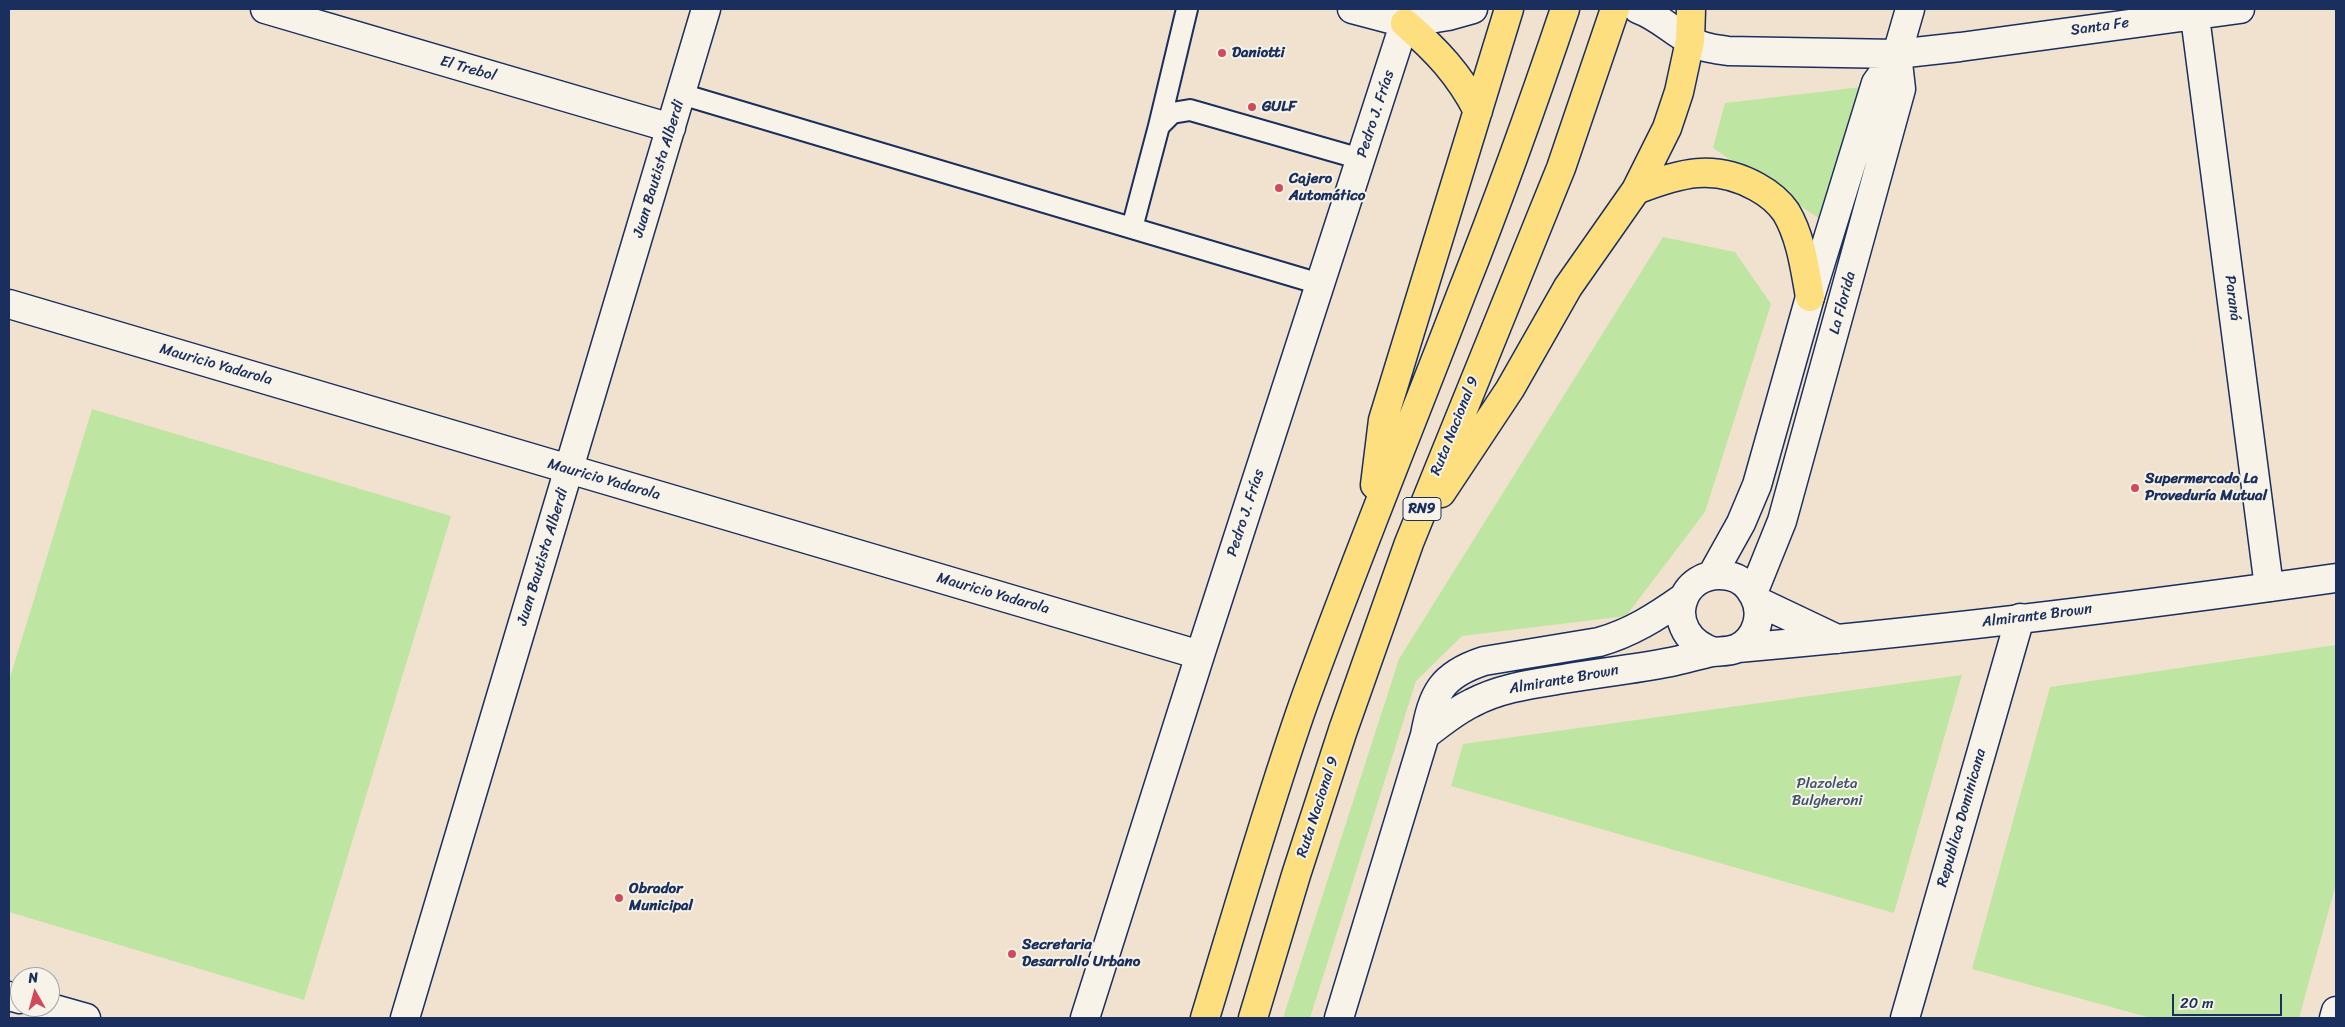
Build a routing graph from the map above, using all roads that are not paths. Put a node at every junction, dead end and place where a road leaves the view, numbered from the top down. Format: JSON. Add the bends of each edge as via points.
{"nodes":[{"id":1,"x":265,"y":9,"type":"edge"},
{"id":2,"x":706,"y":9,"type":"edge"},
{"id":3,"x":1187,"y":9,"type":"edge"},
{"id":4,"x":1352,"y":9,"type":"edge"},
{"id":5,"x":1473,"y":9,"type":"edge"},
{"id":6,"x":1509,"y":9,"type":"edge"},
{"id":7,"x":1565,"y":9,"type":"edge"},
{"id":8,"x":1615,"y":9,"type":"edge"},
{"id":9,"x":1638,"y":9,"type":"edge"},
{"id":10,"x":1691,"y":9,"type":"edge"},
{"id":11,"x":1910,"y":9,"type":"edge"},
{"id":12,"x":2240,"y":9,"type":"edge"},
{"id":13,"x":2194,"y":11,"type":"edge"},
{"id":14,"x":1407,"y":16,"type":"edge"},
{"id":15,"x":1690,"y":41,"type":"junction"},
{"id":16,"x":1897,"y":54,"type":"junction"},
{"id":17,"x":681,"y":94,"type":"junction"},
{"id":18,"x":1478,"y":111,"type":"junction"},
{"id":19,"x":1159,"y":126,"type":"junction"},
{"id":20,"x":671,"y":128,"type":"junction"},
{"id":21,"x":1361,"y":159,"type":"junction"},
{"id":22,"x":1636,"y":190,"type":"junction"},
{"id":23,"x":1132,"y":228,"type":"junction"},
{"id":24,"x":1320,"y":284,"type":"junction"},
{"id":25,"x":1810,"y":297,"type":"junction"},
{"id":26,"x":9,"y":304,"type":"edge"},
{"id":27,"x":569,"y":470,"type":"junction"},
{"id":28,"x":1369,"y":527,"type":"junction"},
{"id":29,"x":1409,"y":543,"type":"junction"},
{"id":30,"x":1712,"y":575,"type":"junction"},
{"id":31,"x":2336,"y":578,"type":"edge"},
{"id":32,"x":2270,"y":588,"type":"junction"},
{"id":33,"x":1755,"y":597,"type":"junction"},
{"id":34,"x":1684,"y":598,"type":"junction"},
{"id":35,"x":2020,"y":618,"type":"junction"},
{"id":36,"x":1838,"y":639,"type":"junction"},
{"id":37,"x":1726,"y":650,"type":"junction"},
{"id":38,"x":1200,"y":655,"type":"junction"},
{"id":39,"x":1425,"y":735,"type":"junction"},
{"id":40,"x":60,"y":1011,"type":"edge"},
{"id":41,"x":2336,"y":1011,"type":"edge"},
{"id":42,"x":86,"y":1018,"type":"edge"},
{"id":43,"x":405,"y":1018,"type":"edge"},
{"id":44,"x":1085,"y":1018,"type":"edge"},
{"id":45,"x":1205,"y":1018,"type":"edge"},
{"id":46,"x":1253,"y":1018,"type":"edge"},
{"id":47,"x":1339,"y":1018,"type":"edge"},
{"id":48,"x":1905,"y":1018,"type":"edge"},
{"id":49,"x":2334,"y":1018,"type":"edge"}],
"edges":[{"from":1,"to":20,"type":"street","name":"El Trebol"},
{"from":2,"to":17,"type":"street","name":"Juan Bautista Alberdi"},
{"from":3,"to":19,"type":"lane"},
{"from":4,"to":14,"type":"street"},
{"from":5,"to":14,"type":"street","via":[[1448,16]]},
{"from":6,"to":18,"type":"highway","number":"RN9"},
{"from":7,"to":28,"type":"highway","number":"RN9","via":[[1526,124]]},
{"from":8,"to":29,"type":"highway","name":"Ruta Nacional 9","number":"RN9","via":[[1561,168]]},
{"from":9,"to":15,"type":"street","via":[[1649,12]]},
{"from":10,"to":15,"type":"highway","number":"RN9"},
{"from":11,"to":16,"type":"street","name":"La Florida"},
{"from":12,"to":13,"type":"street","name":"Santa Fe"},
{"from":13,"to":16,"type":"street","name":"Santa Fe"},
{"from":13,"to":32,"type":"street","name":"Paraná"},
{"from":14,"to":18,"type":"highway","via":[[1464,85]]},
{"from":14,"to":21,"type":"street","name":"Pedro J. Frías"},
{"from":15,"to":16,"type":"street","via":[[1706,48],[1728,51]]},
{"from":15,"to":22,"type":"highway","number":"RN9","via":[[1667,128]]},
{"from":16,"to":25,"type":"street","via":[[1876,83]]},
{"from":16,"to":33,"type":"street","name":"La Florida","via":[[1902,89],[1782,521]]},
{"from":17,"to":20,"type":"street","name":"Juan Bautista Alberdi"},
{"from":17,"to":23,"type":"lane"},
{"from":18,"to":28,"type":"highway","number":"RN9","via":[[1383,420]]},
{"from":19,"to":21,"type":"lane","via":[[1172,113],[1190,110]]},
{"from":19,"to":23,"type":"lane"},
{"from":20,"to":27,"type":"street","name":"Juan Bautista Alberdi"},
{"from":21,"to":24,"type":"street","name":"Pedro J. Frías"},
{"from":22,"to":25,"type":"highway","via":[[1691,173],[1719,172],[1769,194],[1786,212],[1800,244]]},
{"from":22,"to":29,"type":"highway","number":"RN9","via":[[1568,287],[1510,390]]},
{"from":23,"to":24,"type":"lane"},
{"from":24,"to":38,"type":"street","name":"Pedro J. Frías"},
{"from":25,"to":30,"type":"street","via":[[1757,484],[1741,523]]},
{"from":26,"to":27,"type":"street","name":"Mauricio Yadarola"},
{"from":27,"to":38,"type":"street","name":"Mauricio Yadarola"},
{"from":27,"to":43,"type":"street","name":"Juan Bautista Alberdi"},
{"from":28,"to":45,"type":"highway","number":"RN9","via":[[1303,706]]},
{"from":29,"to":46,"type":"highway","name":"Ruta Nacional 9","number":"RN9","via":[[1343,730]]},
{"from":30,"to":33,"type":"street","via":[[1740,580]]},
{"from":30,"to":34,"type":"street","via":[[1700,580]]},
{"from":31,"to":32,"type":"street","name":"Almirante Brown"},
{"from":32,"to":35,"type":"street","name":"Almirante Brown"},
{"from":33,"to":36,"type":"street"},
{"from":33,"to":37,"type":"street","via":[[1756,628],[1751,636]]},
{"from":34,"to":37,"type":"street","via":[[1681,616],[1686,633],[1693,642],[1703,648]]},
{"from":34,"to":39,"type":"street","via":[[1641,627],[1617,637],[1467,666],[1441,686],[1434,698]]},
{"from":35,"to":36,"type":"street","name":"Almirante Brown"},
{"from":35,"to":48,"type":"street","name":"Republica Dominicana"},
{"from":36,"to":37,"type":"street","name":"Almirante Brown"},
{"from":37,"to":39,"type":"street","name":"Almirante Brown","via":[[1519,686],[1472,702]]},
{"from":38,"to":44,"type":"street","name":"Pedro J. Frías"},
{"from":39,"to":47,"type":"street"},
{"from":40,"to":42,"type":"street"},
{"from":41,"to":49,"type":"street"}]}
